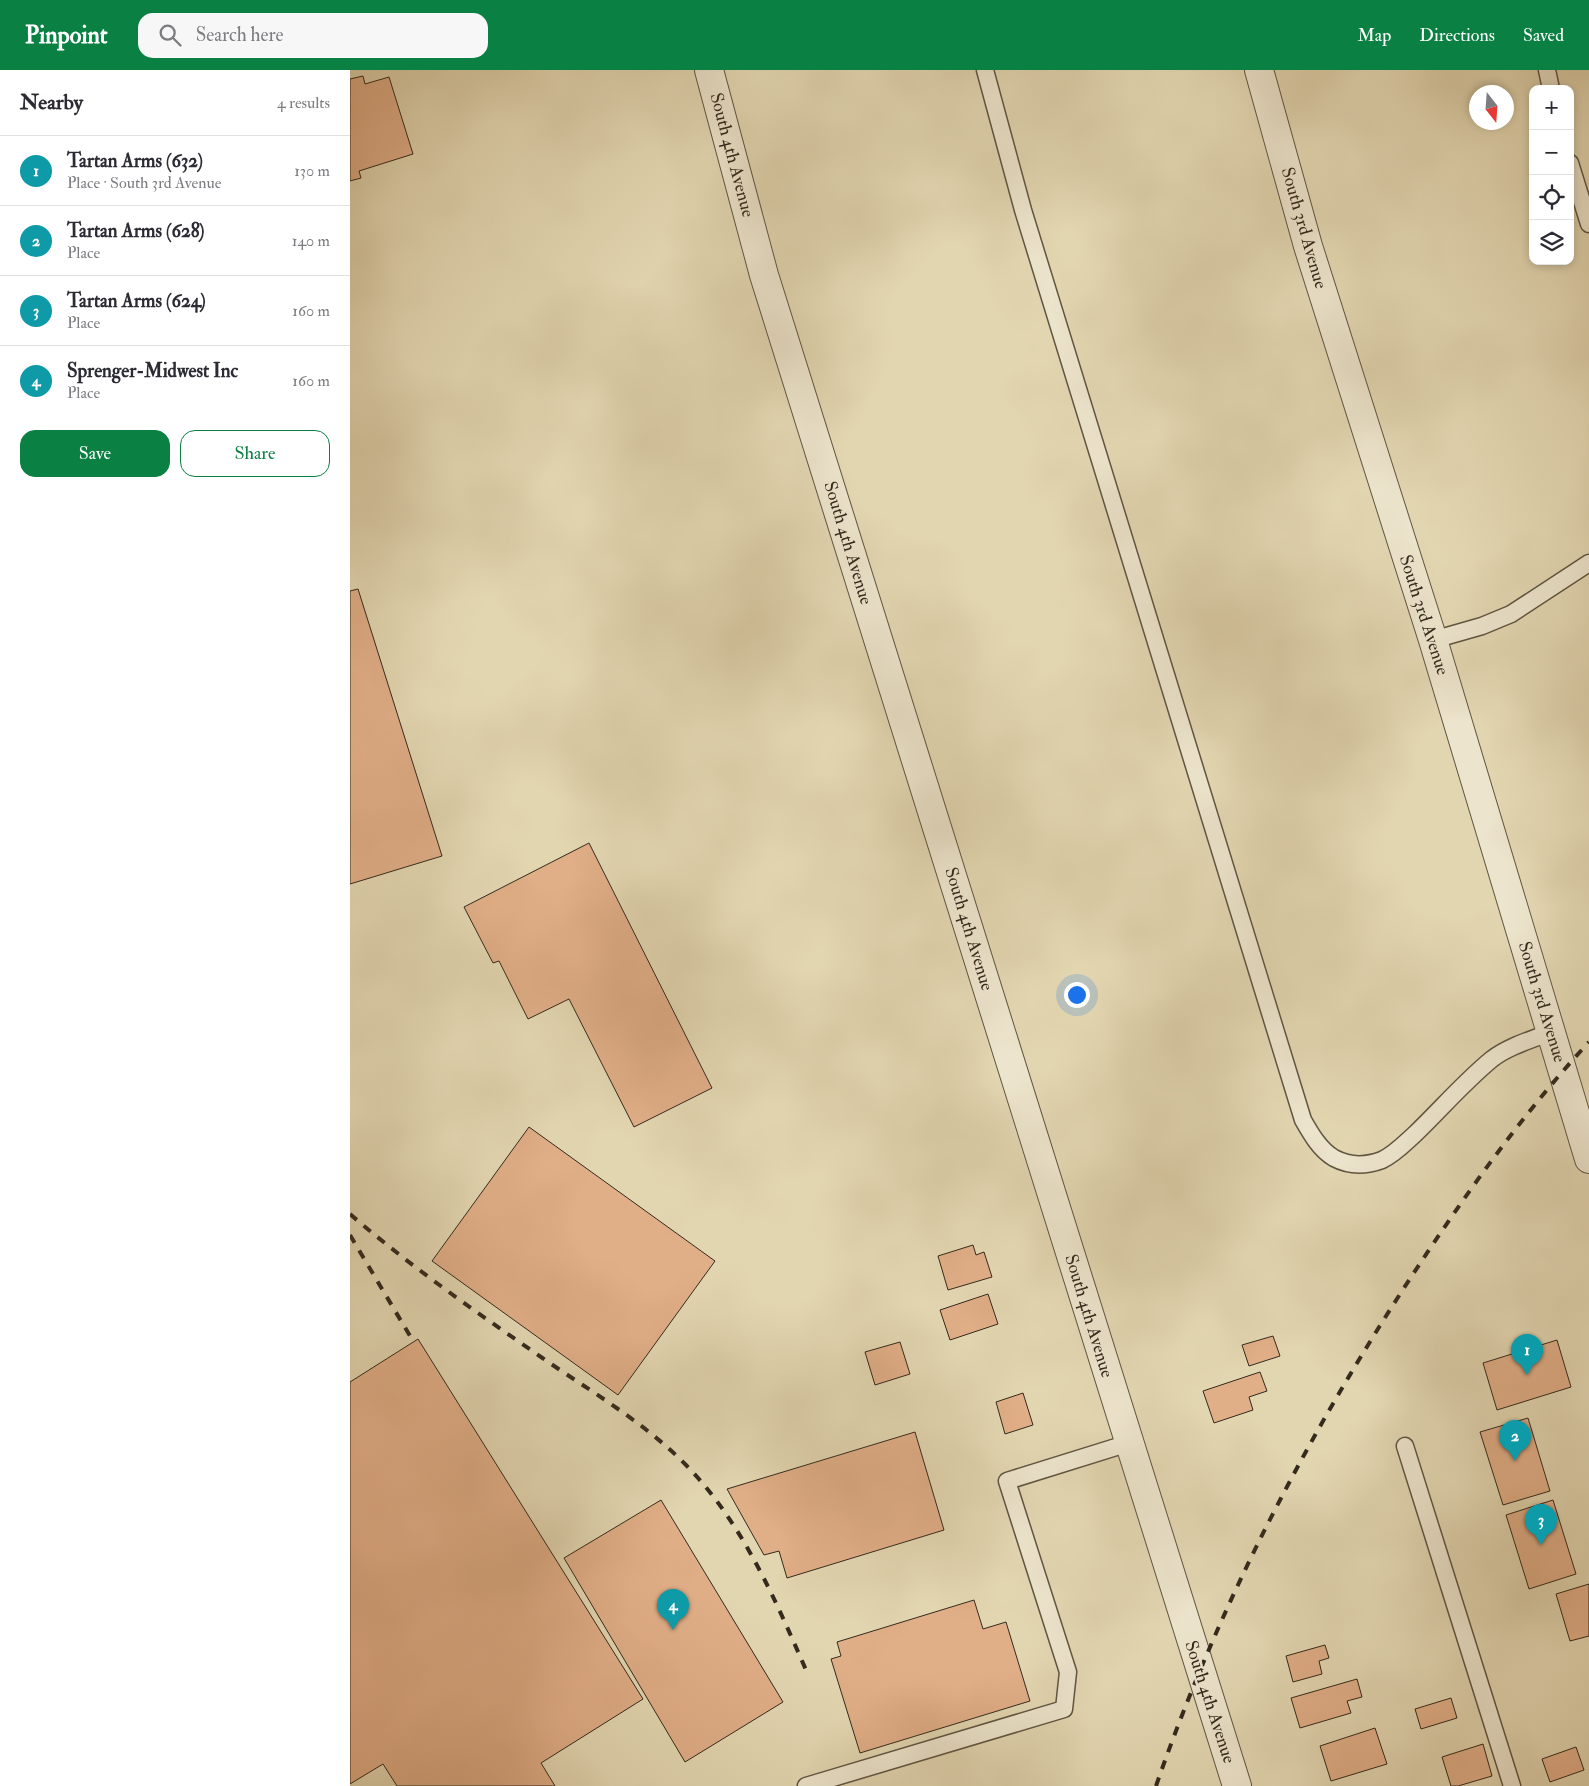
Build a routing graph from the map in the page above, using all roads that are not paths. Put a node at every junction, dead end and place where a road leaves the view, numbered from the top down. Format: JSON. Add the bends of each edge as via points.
{"nodes":[{"id":1,"x":709,"y":70,"type":"edge"},
{"id":2,"x":985,"y":70,"type":"edge"},
{"id":3,"x":1259,"y":70,"type":"edge"},
{"id":4,"x":1547,"y":70,"type":"edge"},
{"id":5,"x":1550,"y":85,"type":"edge"},
{"id":6,"x":1573,"y":175,"type":"edge"},
{"id":7,"x":1589,"y":224,"type":"edge"},
{"id":8,"x":1589,"y":563,"type":"edge"},
{"id":9,"x":1432,"y":640,"type":"junction"},
{"id":10,"x":1551,"y":1032,"type":"junction"},
{"id":11,"x":1589,"y":1159,"type":"edge"},
{"id":12,"x":1129,"y":1443,"type":"junction"},
{"id":13,"x":1405,"y":1446,"type":"dead end"},
{"id":14,"x":806,"y":1786,"type":"edge"},
{"id":15,"x":1237,"y":1786,"type":"edge"},
{"id":16,"x":1512,"y":1786,"type":"edge"}],
"edges":[{"from":1,"to":12,"type":"street","name":"South 4th Avenue","via":[[767,284]]},
{"from":2,"to":10,"type":"lane","via":[[1031,238],[1303,1120],[1315,1141],[1333,1157],[1349,1164],[1366,1165],[1383,1160],[1494,1058]]},
{"from":3,"to":9,"type":"street","name":"South 3rd Avenue","via":[[1308,246]]},
{"from":4,"to":5,"type":"lane"},
{"from":6,"to":7,"type":"lane"},
{"from":8,"to":9,"type":"lane","via":[[1511,614]]},
{"from":9,"to":10,"type":"street","name":"South 3rd Avenue"},
{"from":10,"to":11,"type":"street","name":"South 3rd Avenue"},
{"from":12,"to":14,"type":"lane","via":[[1007,1481],[1068,1672],[1064,1709]]},
{"from":12,"to":15,"type":"street","name":"South 4th Avenue"},
{"from":13,"to":16,"type":"lane"}]}
